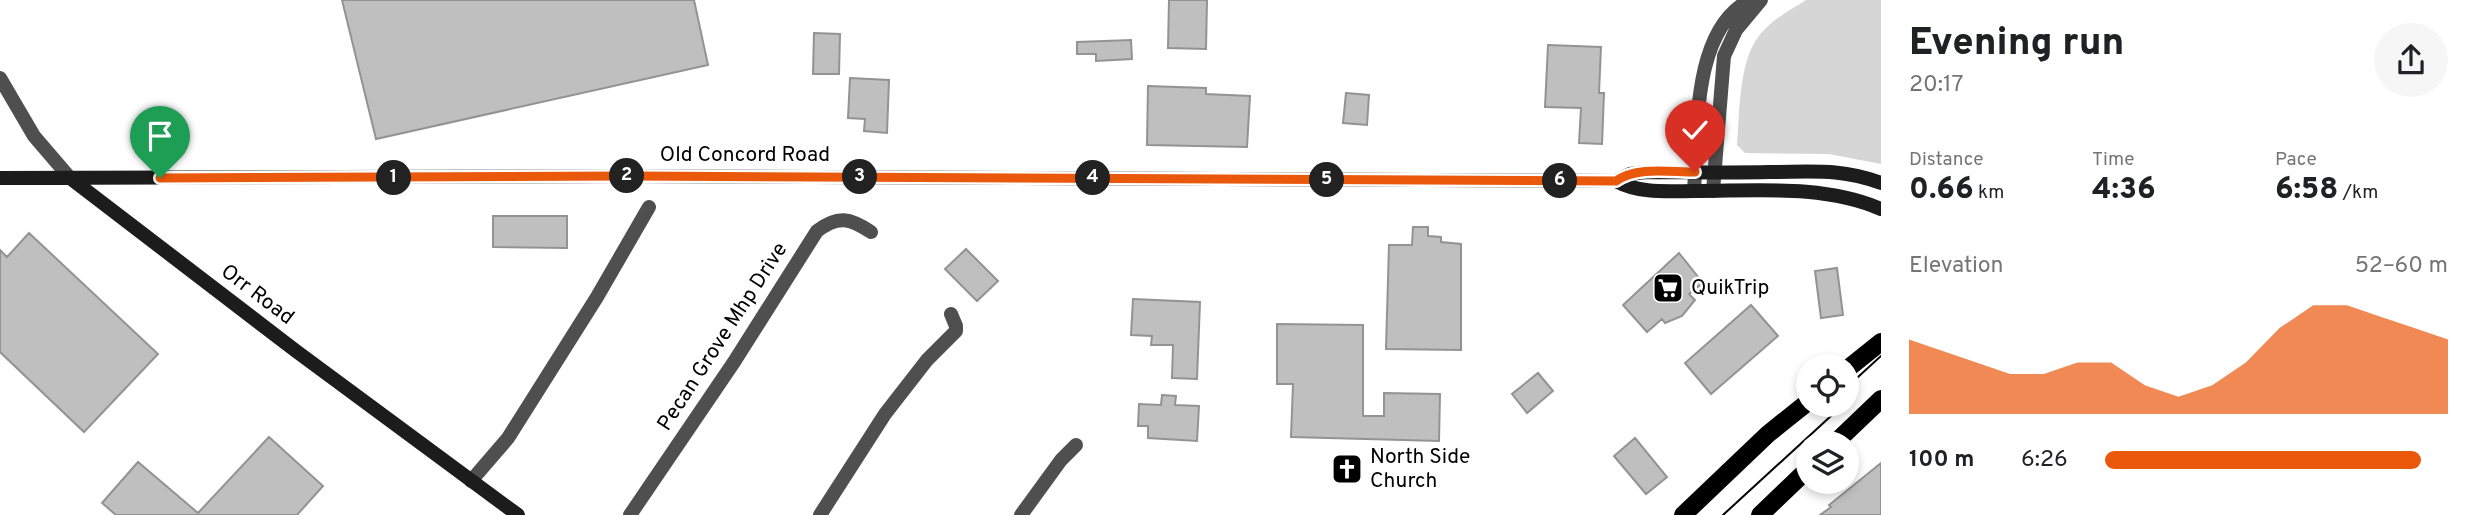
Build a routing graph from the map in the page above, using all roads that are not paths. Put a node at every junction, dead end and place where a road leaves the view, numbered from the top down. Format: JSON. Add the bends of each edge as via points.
{"nodes":[{"id":1,"x":1750,"y":0,"type":"edge"},
{"id":2,"x":1761,"y":0,"type":"edge"},
{"id":3,"x":0,"y":78,"type":"edge"},
{"id":4,"x":1695,"y":172,"type":"junction"},
{"id":5,"x":1714,"y":172,"type":"junction"},
{"id":6,"x":0,"y":177,"type":"edge"},
{"id":7,"x":70,"y":177,"type":"junction"},
{"id":8,"x":1616,"y":181,"type":"junction"},
{"id":9,"x":1881,"y":183,"type":"edge"},
{"id":10,"x":1694,"y":191,"type":"junction"},
{"id":11,"x":1713,"y":191,"type":"junction"},
{"id":12,"x":649,"y":207,"type":"dead end"},
{"id":13,"x":1881,"y":209,"type":"edge"},
{"id":14,"x":871,"y":232,"type":"dead end"},
{"id":15,"x":951,"y":314,"type":"dead end"},
{"id":16,"x":1881,"y":342,"type":"edge"},
{"id":17,"x":1859,"y":360,"type":"edge"},
{"id":18,"x":1881,"y":399,"type":"edge"},
{"id":19,"x":1796,"y":412,"type":"edge"},
{"id":20,"x":1848,"y":431,"type":"edge"},
{"id":21,"x":1076,"y":445,"type":"dead end"},
{"id":22,"x":1796,"y":480,"type":"edge"},
{"id":23,"x":471,"y":481,"type":"junction"},
{"id":24,"x":518,"y":515,"type":"edge"},
{"id":25,"x":630,"y":515,"type":"edge"},
{"id":26,"x":820,"y":515,"type":"edge"},
{"id":27,"x":1021,"y":515,"type":"edge"},
{"id":28,"x":1683,"y":515,"type":"edge"},
{"id":29,"x":1760,"y":515,"type":"edge"}],
"edges":[{"from":1,"to":4,"type":"street","via":[[1723,25],[1708,55]]},
{"from":2,"to":5,"type":"street","via":[[1736,30],[1724,56]]},
{"from":3,"to":7,"type":"street","name":"Orr Road","via":[[34,136]]},
{"from":4,"to":5,"type":"street","name":"Old Concord Road"},
{"from":4,"to":8,"type":"street","name":"Old Concord Road","via":[[1637,173]]},
{"from":4,"to":10,"type":"street"},
{"from":5,"to":9,"type":"street","name":"Old Concord Road","via":[[1814,170]]},
{"from":5,"to":11,"type":"street"},
{"from":6,"to":7,"type":"street","name":"Old Concord Road"},
{"from":7,"to":8,"type":"street","name":"Old Concord Road"},
{"from":7,"to":23,"type":"street","name":"Orr Road"},
{"from":8,"to":10,"type":"street","name":"Old Concord Road","via":[[1643,190]]},
{"from":10,"to":11,"type":"street","name":"Old Concord Road"},
{"from":11,"to":13,"type":"street","name":"Old Concord Road","via":[[1825,194],[1859,199]]},
{"from":12,"to":23,"type":"street","via":[[508,438]]},
{"from":14,"to":25,"type":"street","name":"Pecan Grove Mhp Drive","via":[[846,219],[817,231]]},
{"from":15,"to":26,"type":"street","via":[[956,331],[885,414]]},
{"from":16,"to":17,"type":"main road"},
{"from":18,"to":20,"type":"main road"},
{"from":19,"to":28,"type":"main road"},
{"from":21,"to":27,"type":"street"},
{"from":22,"to":29,"type":"main road"},
{"from":23,"to":24,"type":"street","name":"Orr Road"}]}
